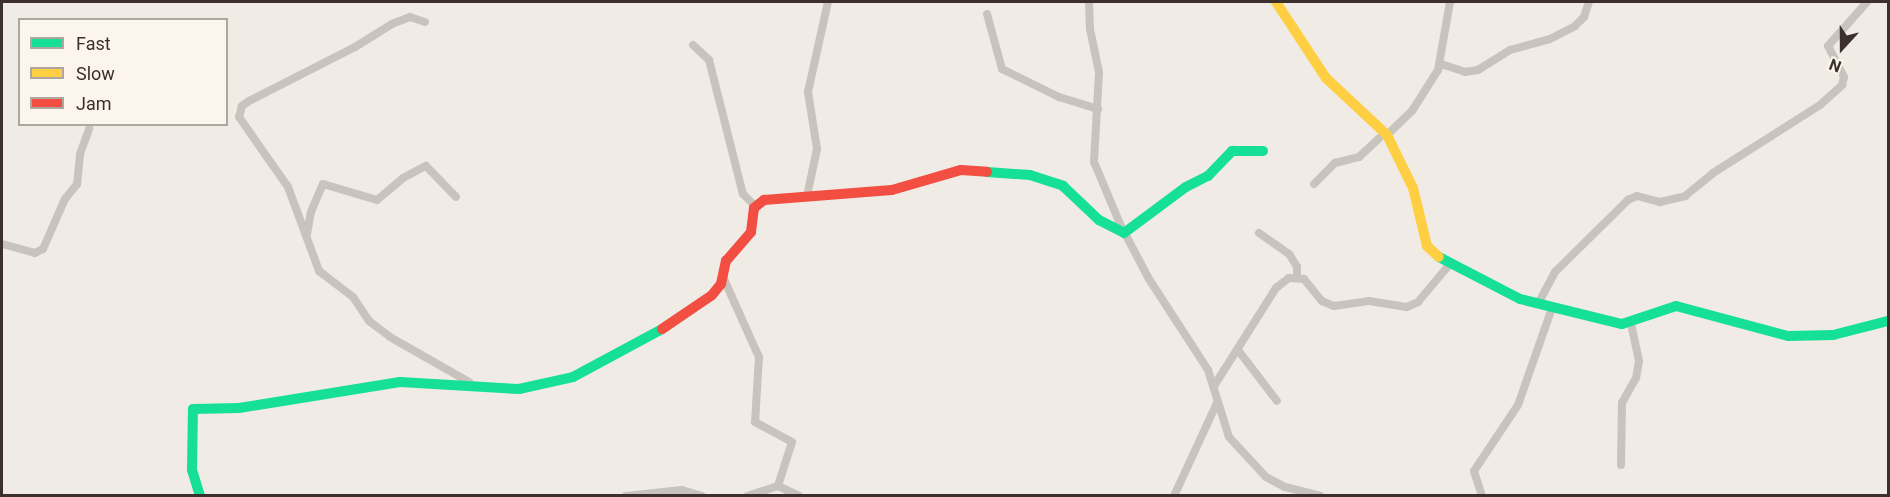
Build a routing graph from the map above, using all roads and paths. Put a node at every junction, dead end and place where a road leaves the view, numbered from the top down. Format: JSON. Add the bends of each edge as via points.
{"nodes":[{"id":1,"x":828,"y":2,"type":"edge"},
{"id":2,"x":1089,"y":2,"type":"edge"},
{"id":3,"x":1276,"y":2,"type":"edge"},
{"id":4,"x":1450,"y":2,"type":"edge"},
{"id":5,"x":1588,"y":2,"type":"edge"},
{"id":6,"x":1867,"y":2,"type":"edge"},
{"id":7,"x":987,"y":14,"type":"dead end"},
{"id":8,"x":425,"y":22,"type":"dead end"},
{"id":9,"x":693,"y":45,"type":"dead end"},
{"id":10,"x":1441,"y":64,"type":"junction"},
{"id":11,"x":1098,"y":109,"type":"junction"},
{"id":12,"x":89,"y":129,"type":"dead end"},
{"id":13,"x":1386,"y":134,"type":"junction"},
{"id":14,"x":1263,"y":151,"type":"dead end"},
{"id":15,"x":1314,"y":184,"type":"dead end"},
{"id":16,"x":456,"y":196,"type":"dead end"},
{"id":17,"x":807,"y":196,"type":"junction"},
{"id":18,"x":755,"y":206,"type":"junction"},
{"id":19,"x":1259,"y":233,"type":"dead end"},
{"id":20,"x":1124,"y":234,"type":"junction"},
{"id":21,"x":306,"y":239,"type":"junction"},
{"id":22,"x":2,"y":244,"type":"edge"},
{"id":23,"x":1449,"y":265,"type":"junction"},
{"id":24,"x":1297,"y":277,"type":"junction"},
{"id":25,"x":723,"y":278,"type":"junction"},
{"id":26,"x":1538,"y":304,"type":"junction"},
{"id":27,"x":1552,"y":308,"type":"junction"},
{"id":28,"x":1888,"y":321,"type":"edge"},
{"id":29,"x":1631,"y":323,"type":"junction"},
{"id":30,"x":1239,"y":350,"type":"junction"},
{"id":31,"x":473,"y":384,"type":"junction"},
{"id":32,"x":1214,"y":386,"type":"junction"},
{"id":33,"x":1277,"y":401,"type":"dead end"},
{"id":34,"x":1217,"y":403,"type":"junction"},
{"id":35,"x":1621,"y":465,"type":"dead end"},
{"id":36,"x":778,"y":486,"type":"junction"},
{"id":37,"x":200,"y":495,"type":"edge"},
{"id":38,"x":626,"y":495,"type":"edge"},
{"id":39,"x":702,"y":495,"type":"edge"},
{"id":40,"x":747,"y":495,"type":"edge"},
{"id":41,"x":799,"y":495,"type":"edge"},
{"id":42,"x":1174,"y":495,"type":"edge"},
{"id":43,"x":1320,"y":495,"type":"edge"},
{"id":44,"x":1482,"y":495,"type":"edge"}],
"edges":[{"from":1,"to":17,"type":"street","via":[[808,92],[817,150]]},
{"from":2,"to":11,"type":"street","via":[[1099,72]]},
{"from":3,"to":13,"type":"street","via":[[1326,78]]},
{"from":4,"to":10,"type":"street"},
{"from":5,"to":10,"type":"street","via":[[1584,17],[1575,26],[1550,39],[1510,50],[1479,70],[1465,72]]},
{"from":6,"to":26,"type":"street","via":[[1828,46],[1844,77],[1842,85],[1820,105],[1713,173],[1685,196],[1660,202],[1637,196],[1629,200],[1555,272]]},
{"from":7,"to":11,"type":"street","via":[[1002,69],[1059,97]]},
{"from":8,"to":21,"type":"street","via":[[416,17],[392,24],[240,109],[240,120],[288,187]]},
{"from":9,"to":18,"type":"street","via":[[709,60],[743,194]]},
{"from":10,"to":13,"type":"street","via":[[1412,111]]},
{"from":11,"to":20,"type":"street","via":[[1096,170]]},
{"from":12,"to":22,"type":"street","via":[[80,154],[77,184],[65,199],[43,249],[35,253]]},
{"from":13,"to":15,"type":"street","via":[[1359,157],[1335,163]]},
{"from":13,"to":23,"type":"street","via":[[1413,188],[1427,246]]},
{"from":14,"to":20,"type":"street","via":[[1232,151],[1208,176],[1186,187]]},
{"from":16,"to":21,"type":"street","via":[[426,166],[377,200],[322,184],[310,213]]},
{"from":17,"to":18,"type":"street","via":[[764,200]]},
{"from":17,"to":20,"type":"street","via":[[892,190],[962,170],[1030,175],[1063,186],[1099,220]]},
{"from":18,"to":25,"type":"street","via":[[751,232],[726,261]]},
{"from":19,"to":24,"type":"street","via":[[1289,254],[1297,267]]},
{"from":20,"to":32,"type":"street","via":[[1197,350]]},
{"from":21,"to":31,"type":"street","via":[[319,272],[353,297],[369,321]]},
{"from":23,"to":24,"type":"street","via":[[1418,302],[1407,307],[1369,300],[1334,306],[1322,301]]},
{"from":23,"to":26,"type":"street","via":[[1503,292]]},
{"from":24,"to":30,"type":"street","via":[[1276,288]]},
{"from":25,"to":31,"type":"street","via":[[712,295],[672,324],[573,377],[519,389]]},
{"from":25,"to":36,"type":"street","via":[[759,357],[755,422],[792,442]]},
{"from":26,"to":27,"type":"street"},
{"from":27,"to":29,"type":"street"},
{"from":27,"to":44,"type":"street","via":[[1518,405],[1476,466],[1474,476]]},
{"from":28,"to":29,"type":"street","via":[[1833,335],[1788,336],[1676,306]]},
{"from":29,"to":35,"type":"street","via":[[1638,361],[1634,383],[1622,403]]},
{"from":30,"to":32,"type":"street"},
{"from":30,"to":33,"type":"street"},
{"from":31,"to":37,"type":"street","via":[[400,382],[239,408],[194,408],[189,435],[192,470]]},
{"from":32,"to":34,"type":"street"},
{"from":34,"to":42,"type":"street"},
{"from":34,"to":43,"type":"street","via":[[1228,437],[1266,477],[1285,488]]},
{"from":36,"to":40,"type":"street"},
{"from":36,"to":41,"type":"street"},
{"from":38,"to":39,"type":"street","via":[[682,490]]}]}
